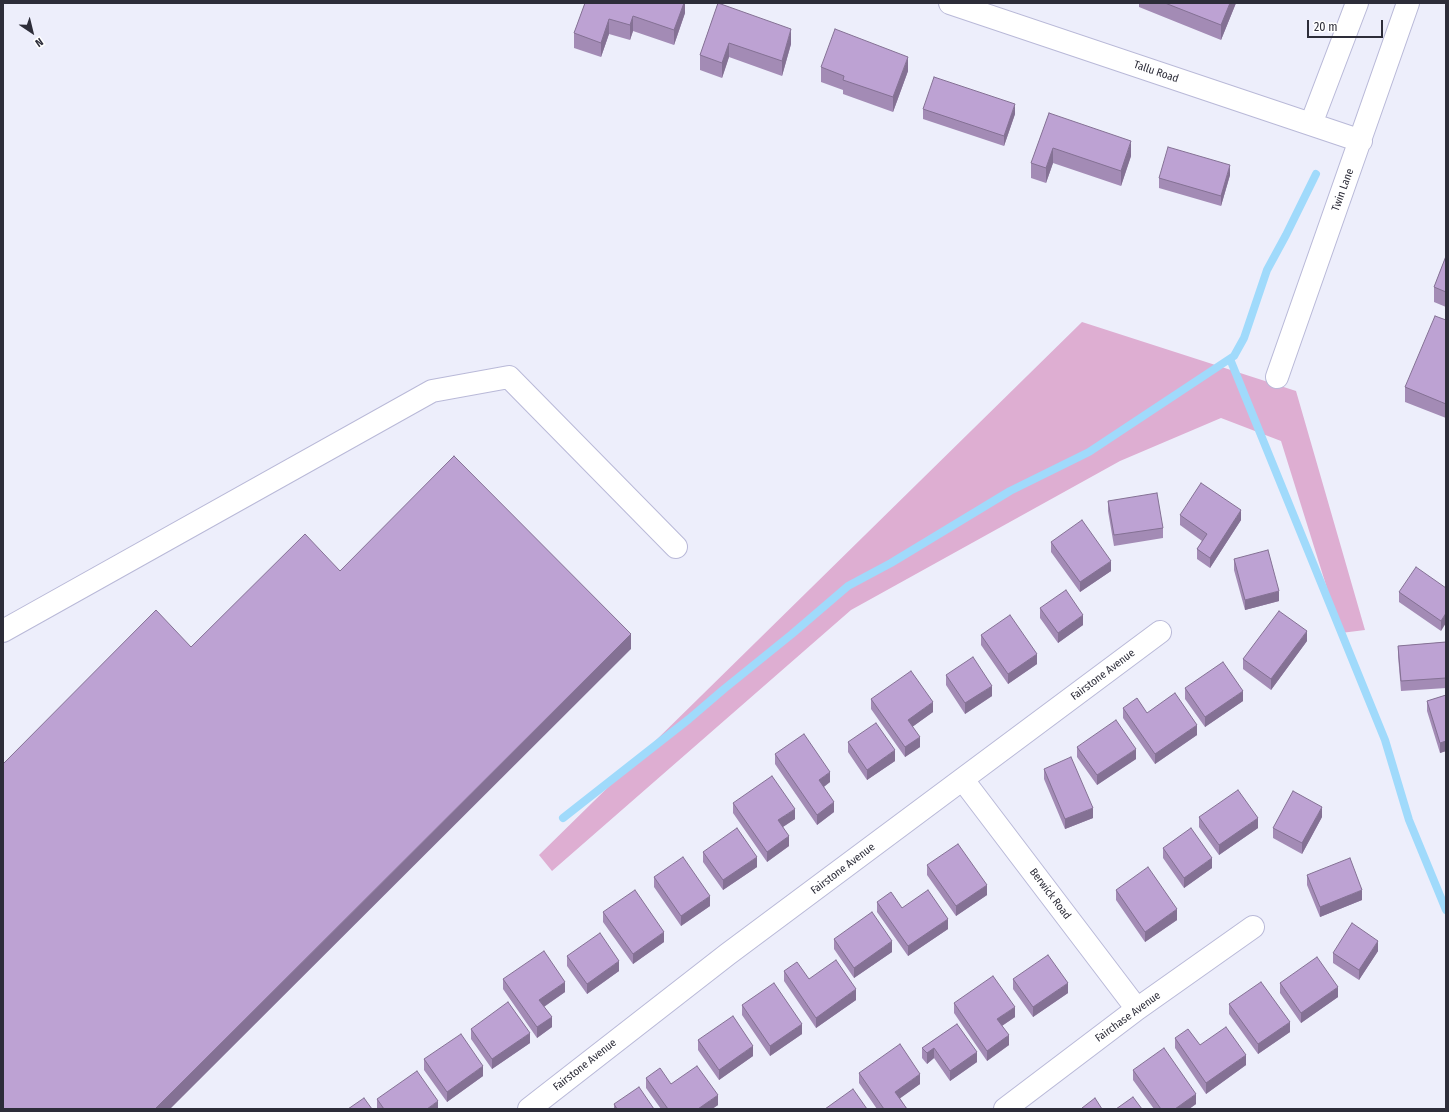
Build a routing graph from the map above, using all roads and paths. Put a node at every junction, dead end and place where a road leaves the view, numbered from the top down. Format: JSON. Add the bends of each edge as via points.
{"nodes":[{"id":1,"x":950,"y":3,"type":"edge"},
{"id":2,"x":1357,"y":3,"type":"edge"},
{"id":3,"x":1408,"y":3,"type":"edge"},
{"id":4,"x":1311,"y":124,"type":"junction"},
{"id":5,"x":1361,"y":141,"type":"junction"},
{"id":6,"x":1277,"y":377,"type":"dead end"},
{"id":7,"x":676,"y":547,"type":"dead end"},
{"id":8,"x":3,"y":631,"type":"edge"},
{"id":9,"x":1160,"y":632,"type":"dead end"},
{"id":10,"x":963,"y":780,"type":"junction"},
{"id":11,"x":1253,"y":927,"type":"dead end"},
{"id":12,"x":1137,"y":1009,"type":"junction"},
{"id":13,"x":529,"y":1109,"type":"edge"},
{"id":14,"x":1004,"y":1109,"type":"edge"}],
"edges":[{"from":1,"to":4,"type":"street","name":"Tallu Road"},
{"from":2,"to":4,"type":"street"},
{"from":3,"to":5,"type":"street","name":"Twin Lane"},
{"from":4,"to":5,"type":"street","name":"Tallu Road"},
{"from":5,"to":6,"type":"street","name":"Twin Lane"},
{"from":7,"to":8,"type":"street","via":[[509,377],[432,391]]},
{"from":9,"to":10,"type":"street","name":"Fairstone Avenue"},
{"from":10,"to":12,"type":"street","name":"Berwick Road"},
{"from":10,"to":13,"type":"street","name":"Fairstone Avenue","via":[[728,954]]},
{"from":11,"to":12,"type":"street","name":"Fairchase Avenue"},
{"from":12,"to":14,"type":"street","name":"Fairchase Avenue"}]}
